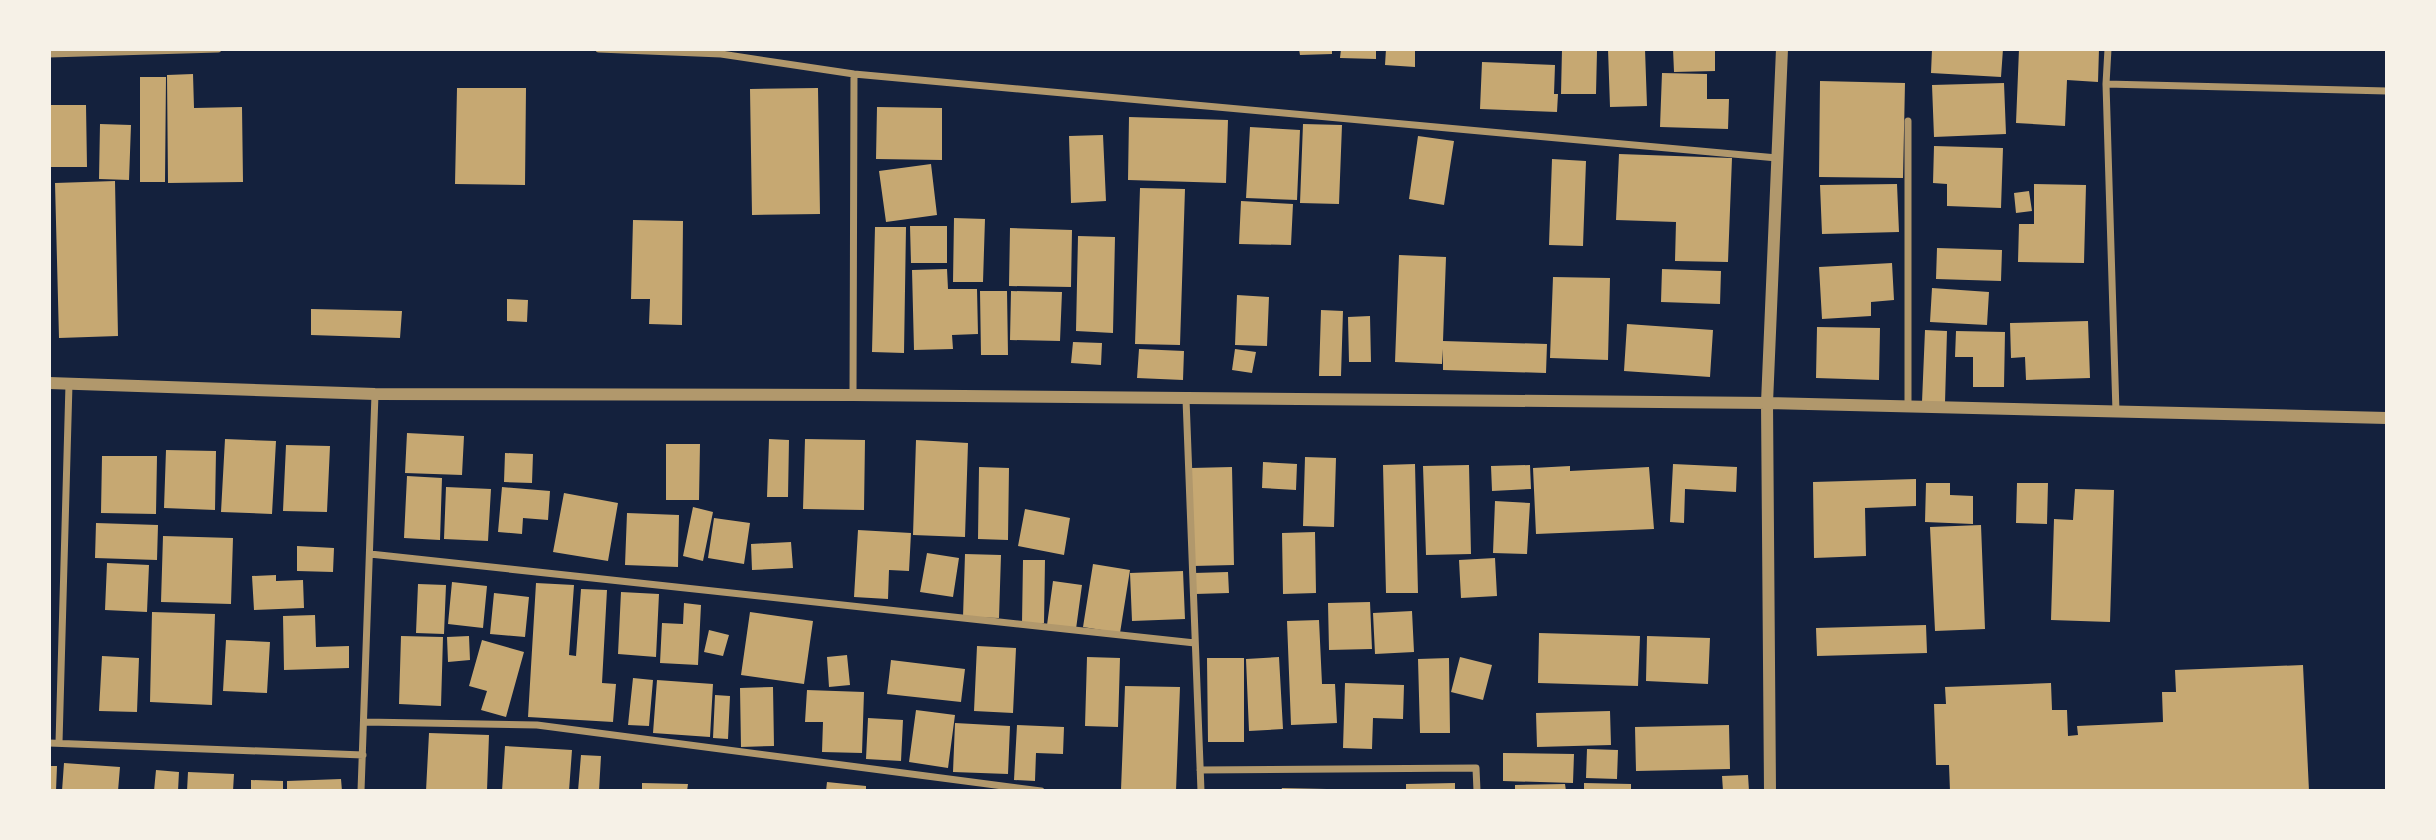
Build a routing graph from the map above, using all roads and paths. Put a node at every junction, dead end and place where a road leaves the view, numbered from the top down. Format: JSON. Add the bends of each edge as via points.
{"nodes":[{"id":1,"x":218,"y":49,"type":"edge"},
{"id":2,"x":599,"y":49,"type":"edge"},
{"id":3,"x":1782,"y":49,"type":"edge"},
{"id":4,"x":2108,"y":49,"type":"edge"},
{"id":5,"x":721,"y":51,"type":"edge"},
{"id":6,"x":49,"y":54,"type":"edge"},
{"id":7,"x":854,"y":74,"type":"junction"},
{"id":8,"x":2106,"y":84,"type":"junction"},
{"id":9,"x":2387,"y":91,"type":"edge"},
{"id":10,"x":1909,"y":121,"type":"dead end"},
{"id":11,"x":1777,"y":158,"type":"junction"},
{"id":12,"x":49,"y":383,"type":"edge"},
{"id":13,"x":69,"y":384,"type":"junction"},
{"id":14,"x":375,"y":394,"type":"junction"},
{"id":15,"x":853,"y":395,"type":"junction"},
{"id":16,"x":1186,"y":399,"type":"junction"},
{"id":17,"x":1767,"y":403,"type":"junction"},
{"id":18,"x":1909,"y":406,"type":"junction"},
{"id":19,"x":2116,"y":412,"type":"junction"},
{"id":20,"x":2387,"y":418,"type":"edge"},
{"id":21,"x":370,"y":554,"type":"junction"},
{"id":22,"x":1195,"y":643,"type":"junction"},
{"id":23,"x":364,"y":722,"type":"junction"},
{"id":24,"x":49,"y":743,"type":"edge"},
{"id":25,"x":59,"y":743,"type":"junction"},
{"id":26,"x":363,"y":755,"type":"junction"},
{"id":27,"x":1200,"y":770,"type":"junction"},
{"id":28,"x":361,"y":791,"type":"edge"},
{"id":29,"x":1041,"y":791,"type":"edge"},
{"id":30,"x":1201,"y":791,"type":"edge"},
{"id":31,"x":1478,"y":791,"type":"edge"},
{"id":32,"x":1770,"y":791,"type":"edge"}],
"edges":[{"from":1,"to":6,"type":"street"},
{"from":2,"to":5,"type":"street"},
{"from":3,"to":11,"type":"street"},
{"from":4,"to":8,"type":"street"},
{"from":5,"to":7,"type":"street"},
{"from":7,"to":11,"type":"street"},
{"from":7,"to":15,"type":"street"},
{"from":8,"to":9,"type":"street"},
{"from":8,"to":19,"type":"street"},
{"from":10,"to":18,"type":"street"},
{"from":11,"to":17,"type":"street"},
{"from":12,"to":13,"type":"street"},
{"from":13,"to":14,"type":"street"},
{"from":13,"to":25,"type":"street"},
{"from":14,"to":15,"type":"street"},
{"from":14,"to":21,"type":"street"},
{"from":15,"to":16,"type":"street"},
{"from":16,"to":17,"type":"street"},
{"from":16,"to":22,"type":"street"},
{"from":17,"to":18,"type":"street"},
{"from":17,"to":32,"type":"street"},
{"from":18,"to":19,"type":"street"},
{"from":19,"to":20,"type":"street"},
{"from":21,"to":22,"type":"street"},
{"from":21,"to":23,"type":"street"},
{"from":22,"to":27,"type":"street"},
{"from":23,"to":26,"type":"street"},
{"from":23,"to":29,"type":"street","via":[[537,724]]},
{"from":24,"to":25,"type":"street"},
{"from":25,"to":26,"type":"street"},
{"from":26,"to":28,"type":"street"},
{"from":27,"to":30,"type":"street"},
{"from":27,"to":31,"type":"street","via":[[1476,768]]}]}
